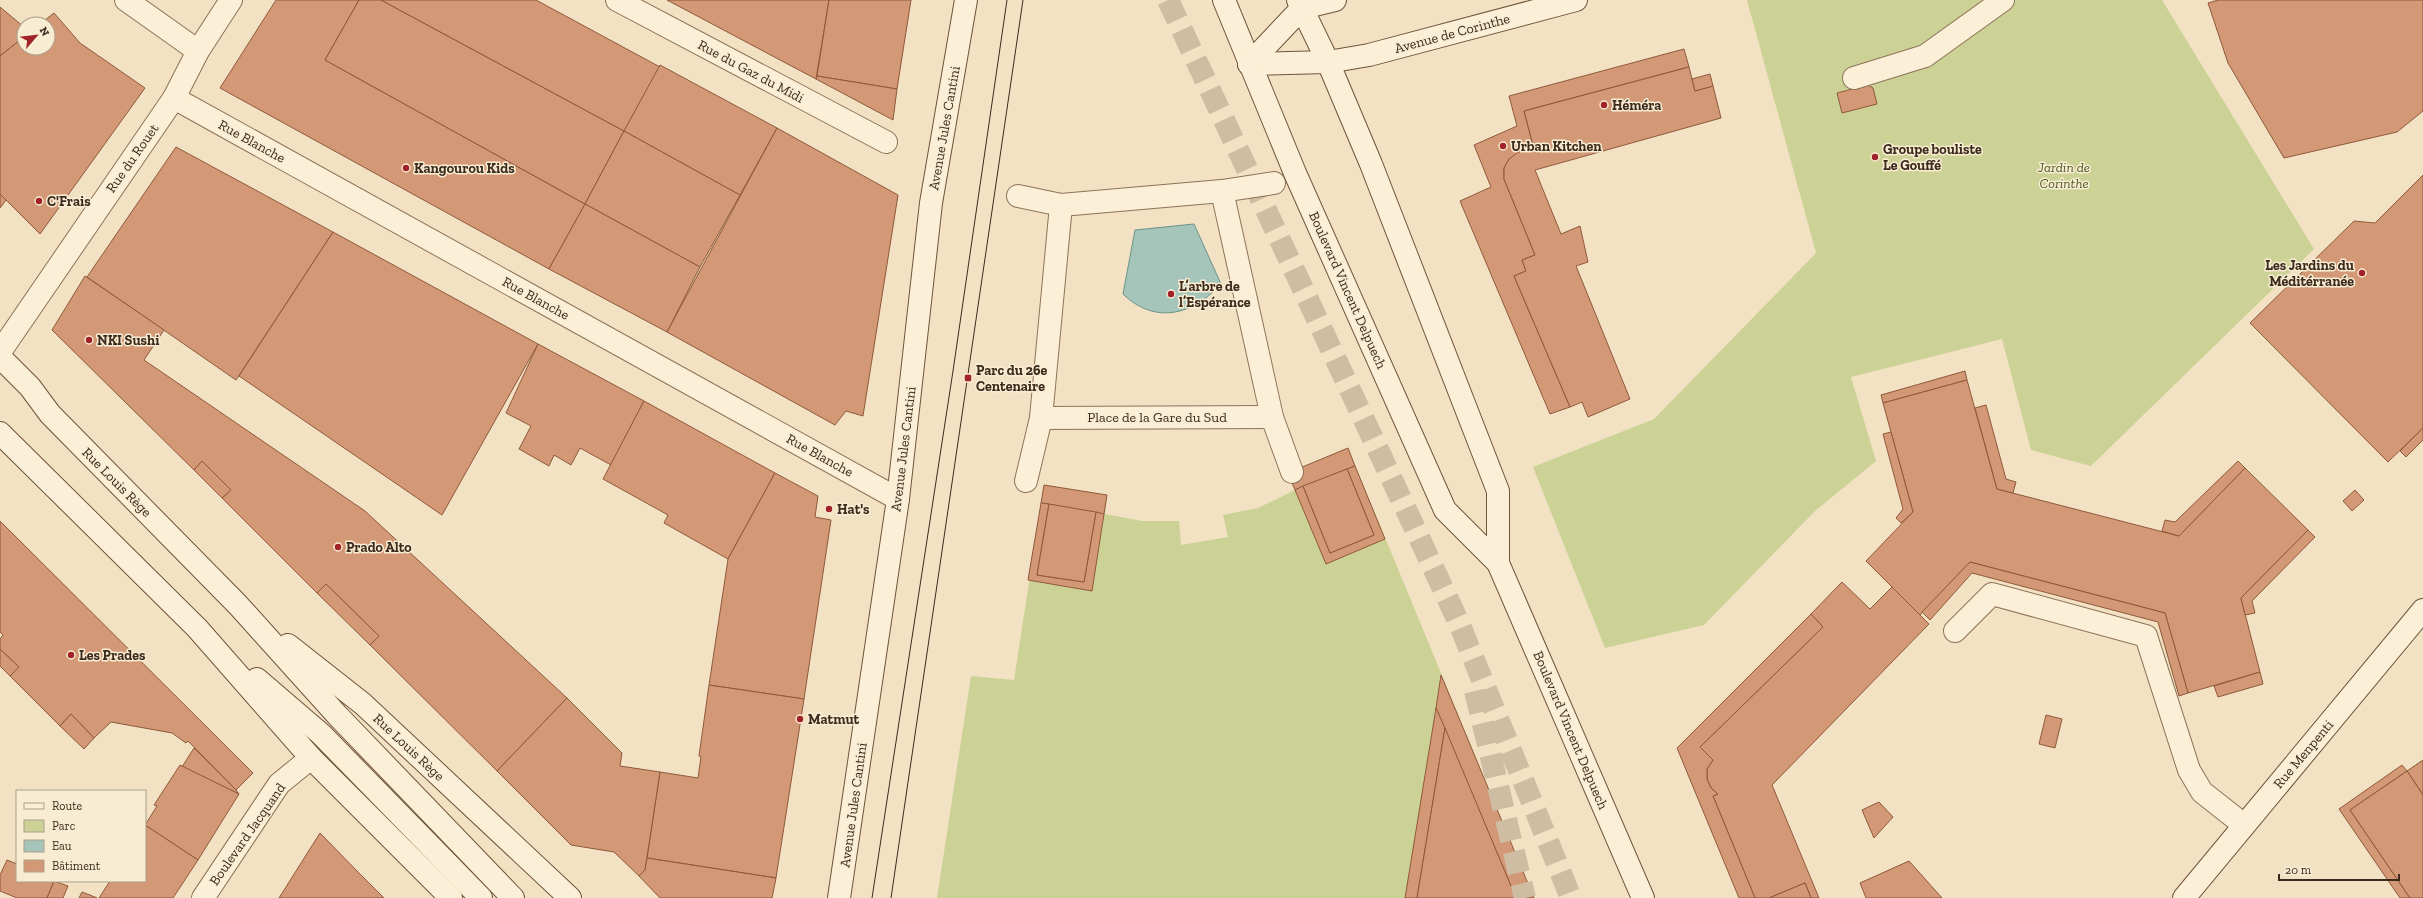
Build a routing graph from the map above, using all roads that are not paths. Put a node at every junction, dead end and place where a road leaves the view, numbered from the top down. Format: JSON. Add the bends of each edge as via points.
{"nodes":[{"id":1,"x":126,"y":0,"type":"edge"},
{"id":2,"x":231,"y":0,"type":"edge"},
{"id":3,"x":617,"y":0,"type":"edge"},
{"id":4,"x":966,"y":0,"type":"edge"},
{"id":5,"x":1224,"y":0,"type":"edge"},
{"id":6,"x":1335,"y":0,"type":"edge"},
{"id":7,"x":1576,"y":0,"type":"edge"},
{"id":8,"x":2003,"y":0,"type":"edge"},
{"id":9,"x":1300,"y":4,"type":"edge"},
{"id":10,"x":198,"y":51,"type":"junction"},
{"id":11,"x":1328,"y":62,"type":"junction"},
{"id":12,"x":1249,"y":64,"type":"junction"},
{"id":13,"x":1854,"y":78,"type":"dead end"},
{"id":14,"x":174,"y":98,"type":"junction"},
{"id":15,"x":886,"y":142,"type":"dead end"},
{"id":16,"x":1274,"y":182,"type":"dead end"},
{"id":17,"x":1222,"y":191,"type":"junction"},
{"id":18,"x":1018,"y":196,"type":"dead end"},
{"id":19,"x":1061,"y":205,"type":"junction"},
{"id":20,"x":0,"y":352,"type":"edge"},
{"id":21,"x":0,"y":357,"type":"edge"},
{"id":22,"x":1272,"y":417,"type":"junction"},
{"id":23,"x":1042,"y":418,"type":"junction"},
{"id":24,"x":0,"y":433,"type":"edge"},
{"id":25,"x":1292,"y":472,"type":"dead end"},
{"id":26,"x":1026,"y":481,"type":"dead end"},
{"id":27,"x":898,"y":499,"type":"junction"},
{"id":28,"x":1498,"y":563,"type":"junction"},
{"id":29,"x":238,"y":605,"type":"junction"},
{"id":30,"x":2423,"y":610,"type":"edge"},
{"id":31,"x":197,"y":628,"type":"junction"},
{"id":32,"x":1955,"y":632,"type":"dead end"},
{"id":33,"x":311,"y":758,"type":"junction"},
{"id":34,"x":2244,"y":826,"type":"junction"},
{"id":35,"x":203,"y":898,"type":"edge"},
{"id":36,"x":451,"y":898,"type":"edge"},
{"id":37,"x":481,"y":898,"type":"edge"},
{"id":38,"x":513,"y":898,"type":"edge"},
{"id":39,"x":570,"y":898,"type":"edge"},
{"id":40,"x":840,"y":898,"type":"edge"},
{"id":41,"x":1643,"y":898,"type":"edge"},
{"id":42,"x":2184,"y":898,"type":"edge"}],
"edges":[{"from":1,"to":10,"type":"main road"},
{"from":2,"to":10,"type":"main road","name":"Rue du Rouet"},
{"from":3,"to":15,"type":"main road","name":"Rue du Gaz du Midi"},
{"from":4,"to":27,"type":"main road","name":"Avenue Jules Cantini","via":[[931,203]]},
{"from":5,"to":12,"type":"main road","name":"Boulevard Vincent Delpuech"},
{"from":6,"to":9,"type":"main road"},
{"from":7,"to":11,"type":"main road","name":"Avenue de Corinthe","via":[[1369,55]]},
{"from":8,"to":13,"type":"main road","via":[[1925,56]]},
{"from":9,"to":11,"type":"main road","name":"Boulevard Vincent Delpuech"},
{"from":9,"to":12,"type":"main road"},
{"from":10,"to":14,"type":"main road","name":"Rue du Rouet"},
{"from":11,"to":12,"type":"main road"},
{"from":11,"to":28,"type":"main road","name":"Boulevard Vincent Delpuech","via":[[1371,164],[1498,491]]},
{"from":12,"to":28,"type":"main road","name":"Boulevard Vincent Delpuech","via":[[1445,510]]},
{"from":14,"to":20,"type":"main road","name":"Rue du Rouet"},
{"from":14,"to":27,"type":"main road","name":"Rue Blanche"},
{"from":16,"to":17,"type":"main road"},
{"from":17,"to":19,"type":"main road"},
{"from":17,"to":22,"type":"main road"},
{"from":18,"to":19,"type":"main road"},
{"from":19,"to":23,"type":"main road"},
{"from":21,"to":29,"type":"main road","name":"Rue Louis Rège","via":[[30,387],[50,414]]},
{"from":22,"to":23,"type":"main road","name":"Place de la Gare du Sud"},
{"from":22,"to":25,"type":"main road"},
{"from":23,"to":26,"type":"main road"},
{"from":24,"to":31,"type":"main road"},
{"from":27,"to":40,"type":"main road","name":"Avenue Jules Cantini"},
{"from":28,"to":41,"type":"main road","name":"Boulevard Vincent Delpuech"},
{"from":29,"to":38,"type":"main road","name":"Rue Louis Rège","via":[[337,715]]},
{"from":29,"to":39,"type":"main road","name":"Rue Louis Rège","via":[[363,704]]},
{"from":30,"to":34,"type":"main road","name":"Rue Menpenti"},
{"from":31,"to":33,"type":"main road"},
{"from":31,"to":37,"type":"main road","via":[[321,734]]},
{"from":32,"to":34,"type":"main road","via":[[1992,594],[2146,636],[2189,770],[2202,792]]},
{"from":33,"to":35,"type":"main road","name":"Boulevard Jacquand","via":[[279,784]]},
{"from":33,"to":36,"type":"main road"},
{"from":34,"to":42,"type":"main road","name":"Rue Menpenti"}]}
